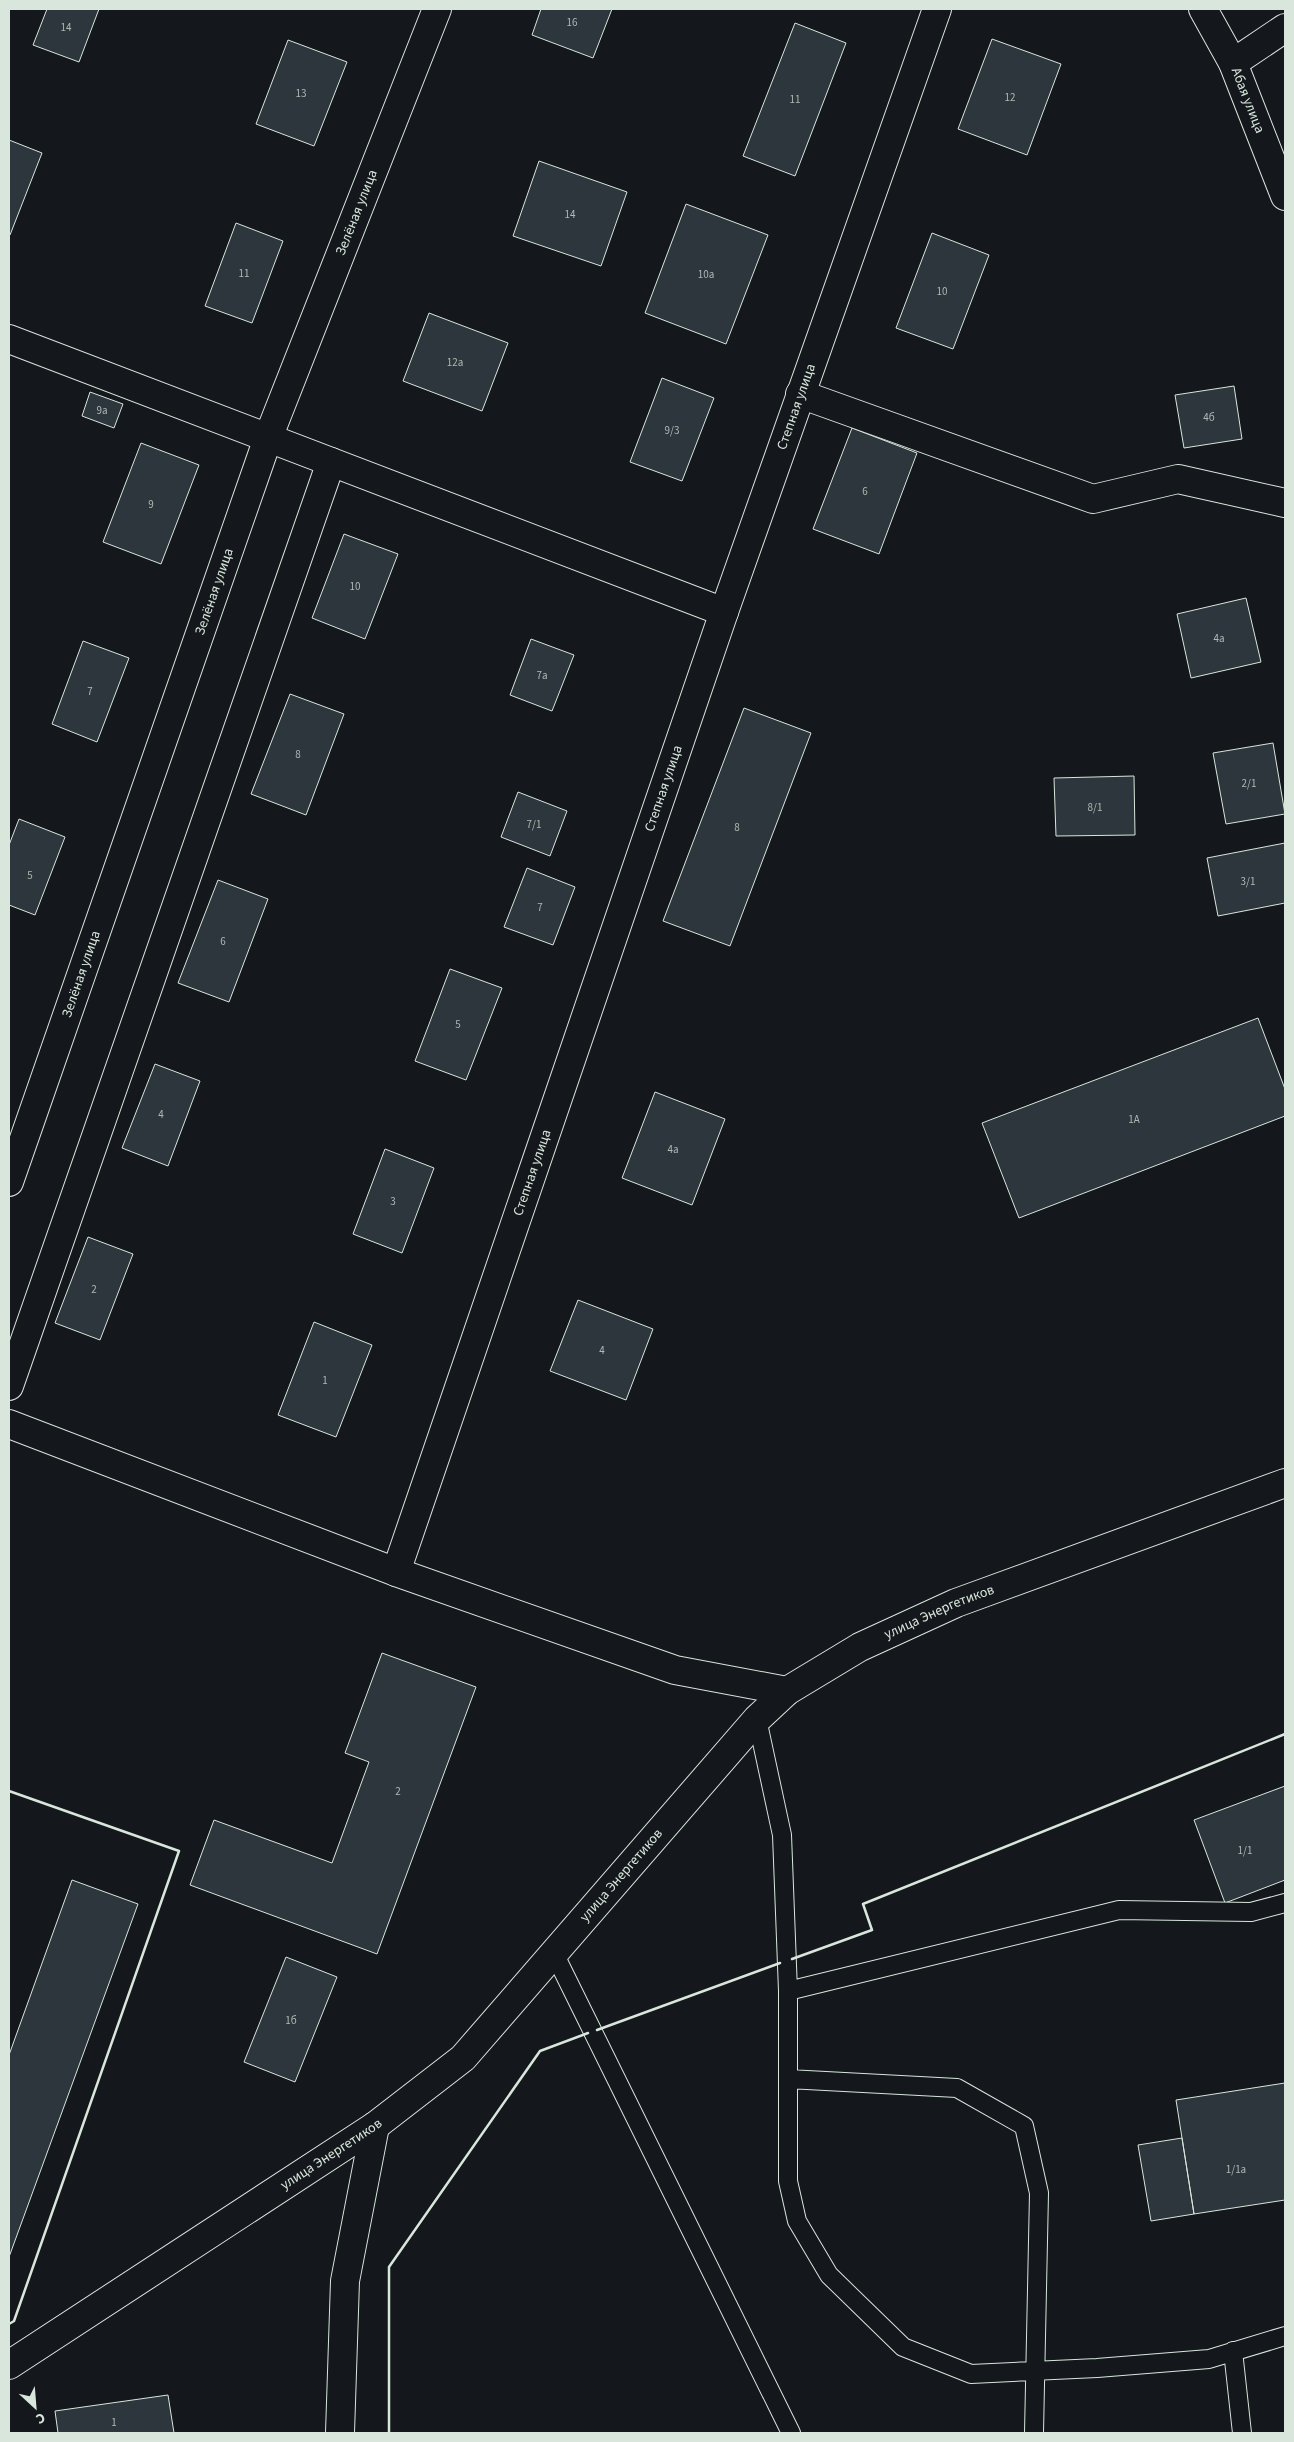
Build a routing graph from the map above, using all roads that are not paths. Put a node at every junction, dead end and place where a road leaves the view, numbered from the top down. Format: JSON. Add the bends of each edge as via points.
{"nodes":[{"id":1,"x":437,"y":9,"type":"edge"},
{"id":2,"x":937,"y":9,"type":"edge"},
{"id":3,"x":1203,"y":9,"type":"edge"},
{"id":4,"x":1285,"y":28,"type":"edge"},
{"id":5,"x":1233,"y":63,"type":"junction"},
{"id":6,"x":1285,"y":196,"type":"edge"},
{"id":7,"x":9,"y":339,"type":"edge"},
{"id":8,"x":800,"y":394,"type":"junction"},
{"id":9,"x":268,"y":438,"type":"junction"},
{"id":10,"x":331,"y":462,"type":"junction"},
{"id":11,"x":1285,"y":503,"type":"edge"},
{"id":12,"x":724,"y":612,"type":"junction"},
{"id":13,"x":9,"y":1182,"type":"edge"},
{"id":14,"x":9,"y":1386,"type":"edge"},
{"id":15,"x":9,"y":1424,"type":"edge"},
{"id":16,"x":1285,"y":1483,"type":"edge"},
{"id":17,"x":396,"y":1572,"type":"junction"},
{"id":18,"x":787,"y":1691,"type":"junction"},
{"id":19,"x":757,"y":1718,"type":"junction"},
{"id":20,"x":1285,"y":1903,"type":"edge"},
{"id":21,"x":554,"y":1953,"type":"junction"},
{"id":22,"x":788,"y":1992,"type":"junction"},
{"id":23,"x":788,"y":2079,"type":"junction"},
{"id":24,"x":375,"y":2126,"type":"junction"},
{"id":25,"x":1285,"y":2336,"type":"edge"},
{"id":26,"x":1233,"y":2352,"type":"junction"},
{"id":27,"x":9,"y":2365,"type":"edge"},
{"id":28,"x":1036,"y":2371,"type":"junction"},
{"id":29,"x":340,"y":2433,"type":"edge"},
{"id":30,"x":791,"y":2433,"type":"edge"},
{"id":31,"x":1034,"y":2433,"type":"edge"},
{"id":32,"x":1242,"y":2433,"type":"edge"}],
"edges":[{"from":1,"to":9,"type":"street","name":"Зелёная улица"},
{"from":2,"to":8,"type":"street","name":"Степная улица"},
{"from":3,"to":5,"type":"street","name":"Абая улица"},
{"from":4,"to":5,"type":"street"},
{"from":5,"to":6,"type":"street","name":"Абая улица"},
{"from":7,"to":9,"type":"street"},
{"from":8,"to":11,"type":"street","via":[[1093,499],[1178,479]]},
{"from":8,"to":12,"type":"street","name":"Степная улица"},
{"from":9,"to":10,"type":"street"},
{"from":9,"to":13,"type":"street","name":"Зелёная улица"},
{"from":10,"to":12,"type":"street"},
{"from":10,"to":14,"type":"street"},
{"from":12,"to":17,"type":"street","name":"Степная улица"},
{"from":15,"to":17,"type":"street"},
{"from":16,"to":18,"type":"street","name":"улица Энергетиков","via":[[956,1603],[860,1647]]},
{"from":17,"to":18,"type":"street","via":[[674,1670]]},
{"from":18,"to":19,"type":"street","name":"улица Энергетиков"},
{"from":19,"to":21,"type":"street","name":"улица Энергетиков"},
{"from":19,"to":22,"type":"lane","via":[[782,1835]]},
{"from":20,"to":22,"type":"lane","via":[[1251,1912],[1119,1910]]},
{"from":21,"to":24,"type":"street","name":"улица Энергетиков","via":[[463,2058]]},
{"from":21,"to":30,"type":"lane"},
{"from":22,"to":23,"type":"lane"},
{"from":23,"to":28,"type":"lane","via":[[788,2181],[797,2221],[829,2275],[903,2347],[971,2374]]},
{"from":23,"to":28,"type":"lane","via":[[957,2088],[1024,2126],[1039,2193]]},
{"from":24,"to":27,"type":"street","name":"улица Энергетиков"},
{"from":24,"to":29,"type":"street","via":[[345,2282]]},
{"from":25,"to":26,"type":"lane"},
{"from":26,"to":28,"type":"lane","via":[[1208,2359]]},
{"from":26,"to":32,"type":"lane"},
{"from":28,"to":31,"type":"lane"}]}
